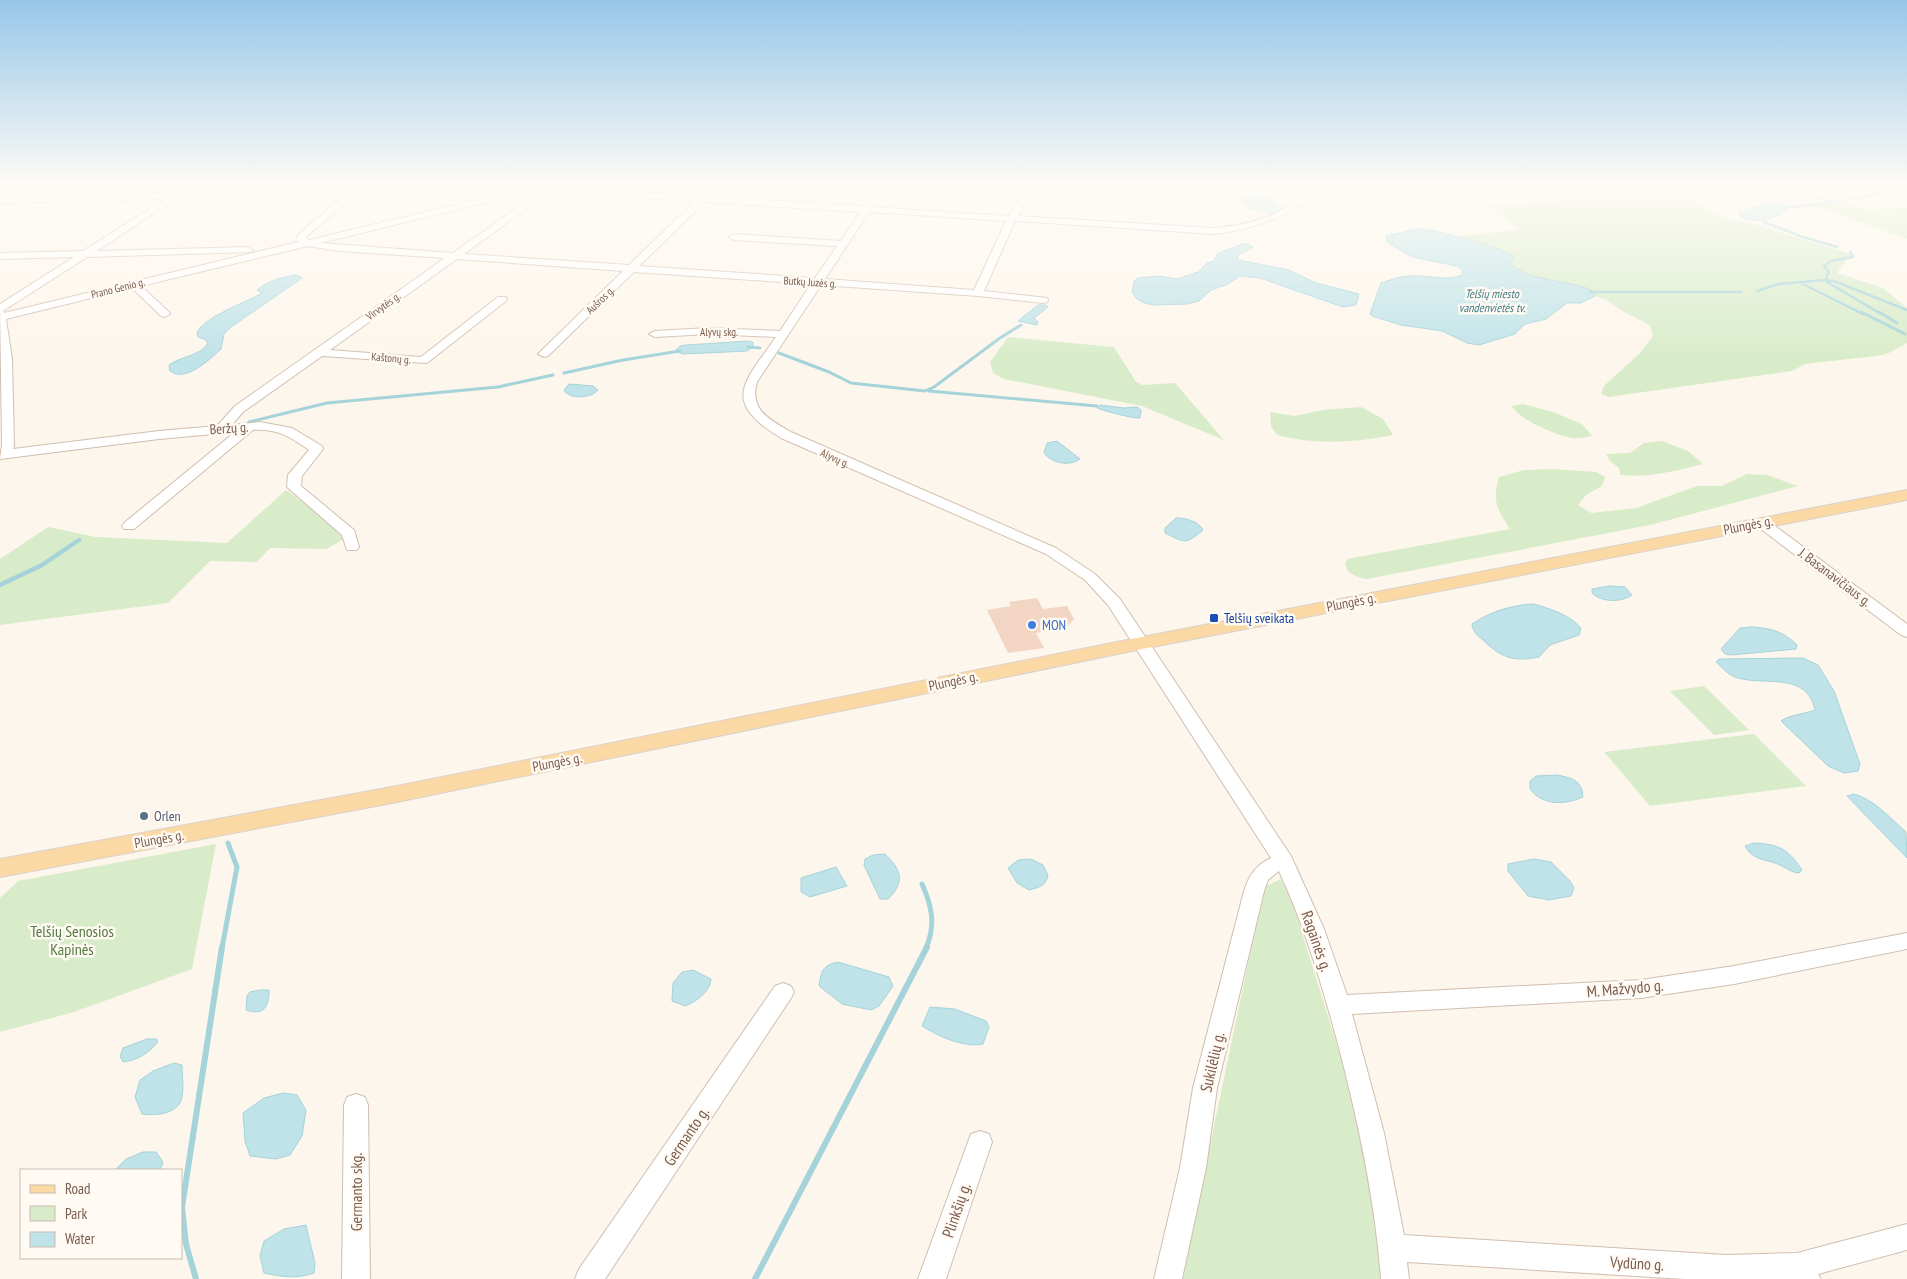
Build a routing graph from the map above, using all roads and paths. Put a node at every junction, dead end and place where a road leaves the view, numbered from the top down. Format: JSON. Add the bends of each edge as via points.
{"nodes":[{"id":1,"x":102,"y":243,"type":"edge"},
{"id":2,"x":308,"y":243,"type":"joint"},
{"id":3,"x":470,"y":243,"type":"edge"},
{"id":4,"x":658,"y":243,"type":"edge"},
{"id":5,"x":822,"y":243,"type":"edge"},
{"id":6,"x":1001,"y":243,"type":"edge"},
{"id":7,"x":842,"y":244,"type":"joint"},
{"id":8,"x":85,"y":254,"type":"junction"},
{"id":9,"x":258,"y":254,"type":"junction"},
{"id":10,"x":0,"y":256,"type":"edge"},
{"id":11,"x":453,"y":256,"type":"junction"},
{"id":12,"x":632,"y":269,"type":"junction"},
{"id":13,"x":818,"y":282,"type":"junction"},
{"id":14,"x":133,"y":284,"type":"junction"},
{"id":15,"x":978,"y":293,"type":"junction"},
{"id":16,"x":502,"y":299,"type":"dead end"},
{"id":17,"x":1043,"y":300,"type":"dead end"},
{"id":18,"x":0,"y":314,"type":"edge"},
{"id":19,"x":165,"y":314,"type":"dead end"},
{"id":20,"x":655,"y":334,"type":"dead end"},
{"id":21,"x":784,"y":334,"type":"junction"},
{"id":22,"x":319,"y":352,"type":"junction"},
{"id":23,"x":544,"y":354,"type":"dead end"},
{"id":24,"x":249,"y":427,"type":"junction"},
{"id":25,"x":221,"y":429,"type":"junction"},
{"id":26,"x":2,"y":455,"type":"edge"},
{"id":27,"x":1907,"y":495,"type":"edge"},
{"id":28,"x":1762,"y":522,"type":"junction"},
{"id":29,"x":129,"y":526,"type":"dead end"},
{"id":30,"x":352,"y":547,"type":"dead end"},
{"id":31,"x":1907,"y":632,"type":"edge"},
{"id":32,"x":1142,"y":642,"type":"junction"},
{"id":33,"x":1284,"y":861,"type":"junction"},
{"id":34,"x":0,"y":868,"type":"edge"},
{"id":35,"x":1907,"y":942,"type":"edge"},
{"id":36,"x":783,"y":992,"type":"dead end"},
{"id":37,"x":1338,"y":1005,"type":"junction"},
{"id":38,"x":356,"y":1105,"type":"dead end"},
{"id":39,"x":980,"y":1142,"type":"dead end"},
{"id":40,"x":1907,"y":1237,"type":"edge"},
{"id":41,"x":1393,"y":1248,"type":"junction"},
{"id":42,"x":1802,"y":1272,"type":"edge"},
{"id":43,"x":356,"y":1279,"type":"edge"},
{"id":44,"x":589,"y":1279,"type":"edge"},
{"id":45,"x":932,"y":1279,"type":"edge"},
{"id":46,"x":1168,"y":1279,"type":"edge"},
{"id":47,"x":1395,"y":1279,"type":"edge"}],
"edges":[{"from":1,"to":8,"type":"street"},
{"from":2,"to":9,"type":"street","name":"Prano Genio g."},
{"from":2,"to":11,"type":"street","name":"Butkų Juzės g."},
{"from":3,"to":11,"type":"street","name":"Virvytės g."},
{"from":4,"to":12,"type":"street","name":"Aušros g."},
{"from":5,"to":7,"type":"street"},
{"from":6,"to":15,"type":"street"},
{"from":7,"to":13,"type":"street","name":"Alyvų g."},
{"from":8,"to":9,"type":"street","via":[[243,250]]},
{"from":8,"to":10,"type":"street"},
{"from":8,"to":18,"type":"street"},
{"from":9,"to":14,"type":"street","name":"Prano Genio g."},
{"from":11,"to":12,"type":"street","name":"Butkų Juzės g."},
{"from":11,"to":22,"type":"street","name":"Virvytės g."},
{"from":12,"to":13,"type":"street","name":"Butkų Juzės g."},
{"from":12,"to":23,"type":"street","name":"Aušros g."},
{"from":13,"to":15,"type":"street","name":"Butkų Juzės g."},
{"from":13,"to":21,"type":"street","name":"Alyvų g."},
{"from":14,"to":18,"type":"street","name":"Prano Genio g."},
{"from":14,"to":19,"type":"street"},
{"from":15,"to":17,"type":"street","name":"Butkų Juzės g."},
{"from":16,"to":22,"type":"street","name":"Kaštonų g.","via":[[422,361]]},
{"from":18,"to":26,"type":"street","via":[[6,359],[8,445]]},
{"from":20,"to":21,"type":"street","name":"Alyvų skg.","via":[[709,331]]},
{"from":21,"to":32,"type":"street","name":"Alyvų g.","via":[[747,392],[750,404],[765,422],[833,457],[1051,551],[1090,577],[1107,593]]},
{"from":22,"to":25,"type":"street","name":"Virvytės g.","via":[[239,409]]},
{"from":24,"to":25,"type":"street","name":"Beržų g."},
{"from":24,"to":29,"type":"street"},
{"from":24,"to":30,"type":"street","name":"Beržų g.","via":[[292,432],[317,449],[295,475],[294,487],[349,533]]},
{"from":25,"to":26,"type":"street","name":"Beržų g."},
{"from":27,"to":28,"type":"main road","name":"Plungės g."},
{"from":28,"to":31,"type":"street","name":"J. Basanavičiaus g."},
{"from":28,"to":32,"type":"main road","name":"Plungės g."},
{"from":32,"to":33,"type":"street","name":"Ragainės g."},
{"from":32,"to":34,"type":"main road","name":"Plungės g.","via":[[392,795]]},
{"from":33,"to":37,"type":"street","name":"Ragainės g.","via":[[1314,930]]},
{"from":33,"to":46,"type":"street","name":"Sukilėlių g.","via":[[1269,867],[1258,877],[1254,891],[1205,1088],[1193,1168]]},
{"from":35,"to":37,"type":"street","name":"M. Mažvydo g.","via":[[1641,989]]},
{"from":36,"to":44,"type":"street","name":"Germanto g."},
{"from":37,"to":41,"type":"street","name":"Ragainės g.","via":[[1372,1127]]},
{"from":38,"to":43,"type":"street","name":"Germanto skg."},
{"from":39,"to":45,"type":"street","name":"Plinkšių g."},
{"from":40,"to":42,"type":"street","name":"Vydūno g."},
{"from":41,"to":42,"type":"street","name":"Vydūno g."},
{"from":41,"to":47,"type":"street","name":"Ragainės g."}]}
